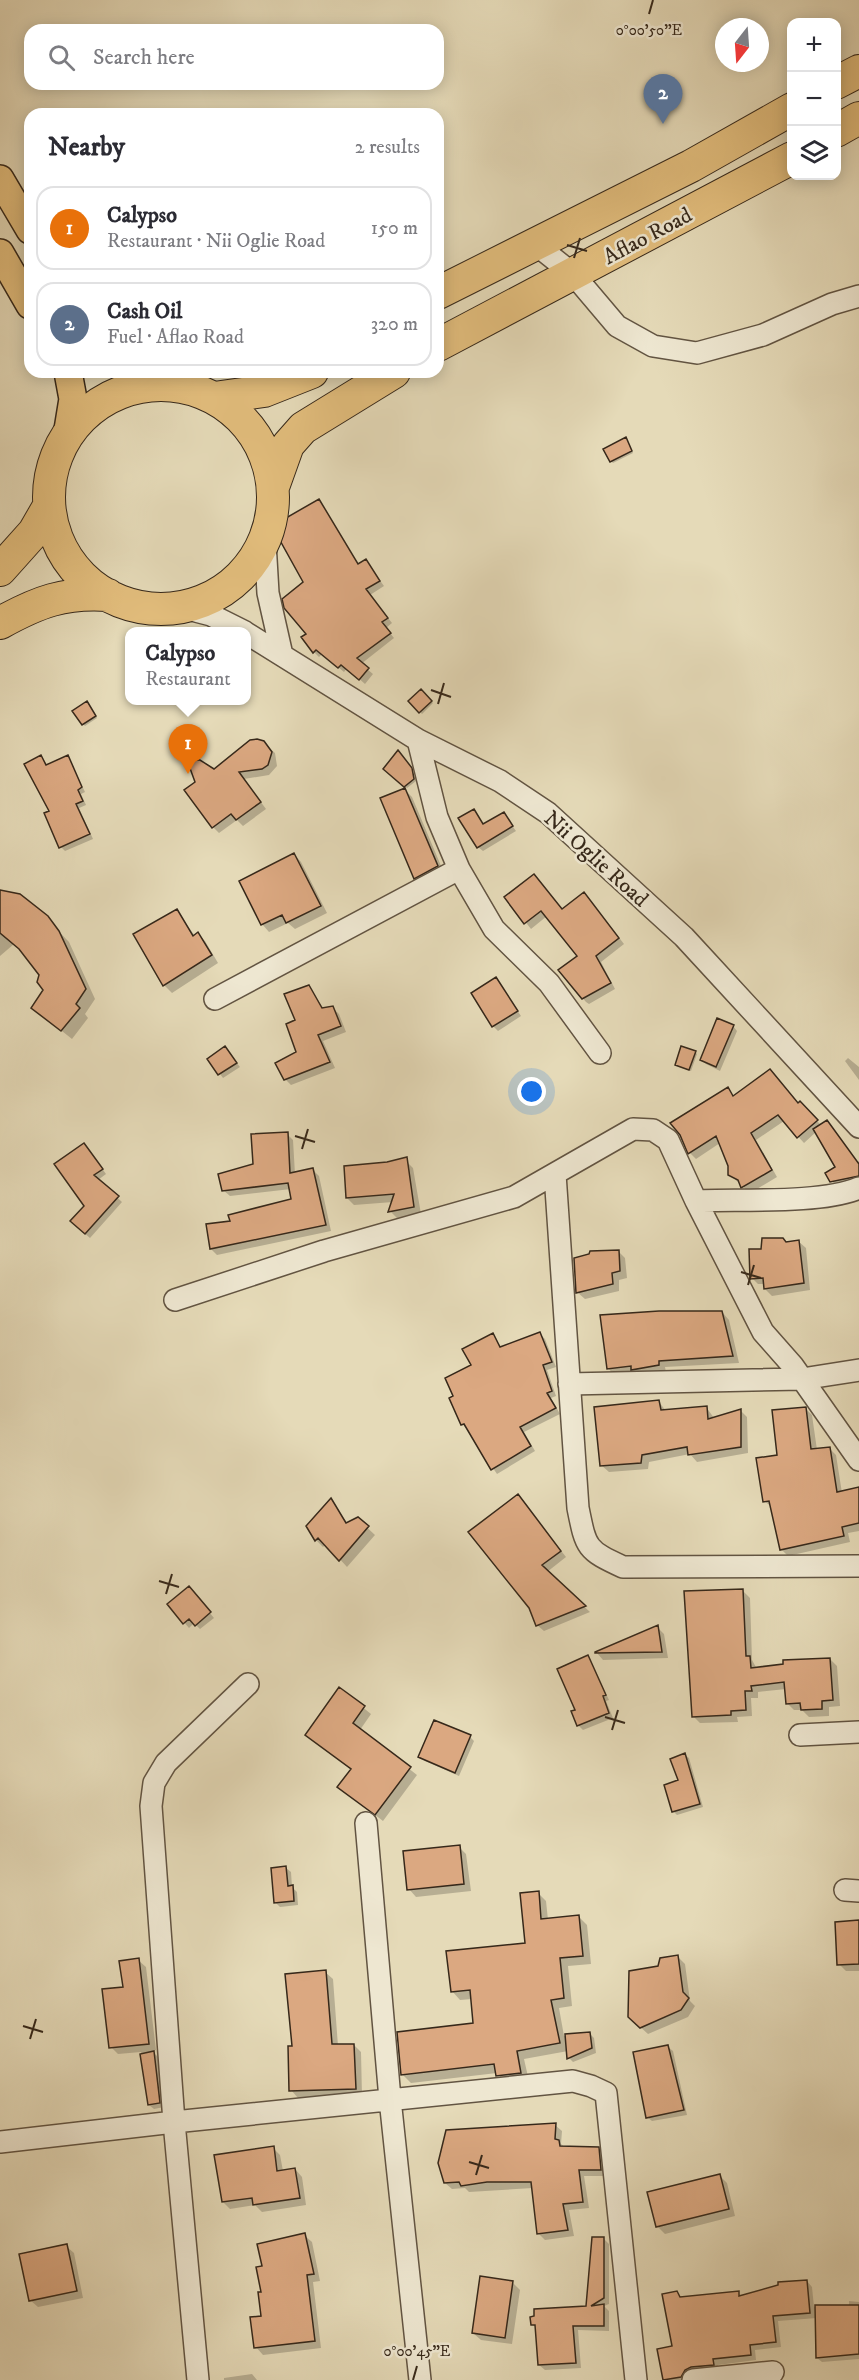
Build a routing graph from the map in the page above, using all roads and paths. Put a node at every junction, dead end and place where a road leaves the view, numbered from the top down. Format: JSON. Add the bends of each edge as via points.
{"nodes":[{"id":1,"x":859,"y":71,"type":"edge"},
{"id":2,"x":841,"y":82,"type":"edge"},
{"id":3,"x":787,"y":112,"type":"edge"},
{"id":4,"x":859,"y":118,"type":"edge"},
{"id":5,"x":841,"y":129,"type":"edge"},
{"id":6,"x":787,"y":161,"type":"edge"},
{"id":7,"x":0,"y":179,"type":"edge"},
{"id":8,"x":24,"y":220,"type":"edge"},
{"id":9,"x":534,"y":243,"type":"junction"},
{"id":10,"x":0,"y":253,"type":"edge"},
{"id":11,"x":573,"y":274,"type":"junction"},
{"id":12,"x":444,"y":290,"type":"edge"},
{"id":13,"x":24,"y":295,"type":"edge"},
{"id":14,"x":859,"y":296,"type":"edge"},
{"id":15,"x":444,"y":342,"type":"edge"},
{"id":16,"x":69,"y":378,"type":"edge"},
{"id":17,"x":152,"y":378,"type":"edge"},
{"id":18,"x":297,"y":378,"type":"edge"},
{"id":19,"x":384,"y":378,"type":"edge"},
{"id":20,"x":214,"y":398,"type":"junction"},
{"id":21,"x":67,"y":435,"type":"junction"},
{"id":22,"x":273,"y":488,"type":"junction"},
{"id":23,"x":49,"y":506,"type":"junction"},
{"id":24,"x":265,"y":542,"type":"junction"},
{"id":25,"x":0,"y":570,"type":"edge"},
{"id":26,"x":108,"y":595,"type":"junction"},
{"id":27,"x":180,"y":607,"type":"junction"},
{"id":28,"x":0,"y":623,"type":"edge"},
{"id":29,"x":235,"y":627,"type":"edge"},
{"id":30,"x":251,"y":636,"type":"edge"},
{"id":31,"x":282,"y":655,"type":"junction"},
{"id":32,"x":418,"y":740,"type":"junction"},
{"id":33,"x":459,"y":869,"type":"junction"},
{"id":34,"x":214,"y":999,"type":"dead end"},
{"id":35,"x":600,"y":1053,"type":"dead end"},
{"id":36,"x":859,"y":1127,"type":"edge"},
{"id":37,"x":555,"y":1174,"type":"junction"},
{"id":38,"x":859,"y":1188,"type":"edge"},
{"id":39,"x":696,"y":1201,"type":"junction"},
{"id":40,"x":175,"y":1300,"type":"dead end"},
{"id":41,"x":859,"y":1370,"type":"edge"},
{"id":42,"x":802,"y":1379,"type":"junction"},
{"id":43,"x":569,"y":1384,"type":"junction"},
{"id":44,"x":859,"y":1460,"type":"edge"},
{"id":45,"x":859,"y":1566,"type":"edge"},
{"id":46,"x":248,"y":1684,"type":"dead end"},
{"id":47,"x":859,"y":1732,"type":"edge"},
{"id":48,"x":800,"y":1735,"type":"dead end"},
{"id":49,"x":366,"y":1822,"type":"dead end"},
{"id":50,"x":390,"y":2098,"type":"junction"},
{"id":51,"x":174,"y":2122,"type":"junction"},
{"id":52,"x":0,"y":2142,"type":"edge"},
{"id":53,"x":772,"y":2372,"type":"dead end"},
{"id":54,"x":745,"y":2377,"type":"edge"},
{"id":55,"x":198,"y":2380,"type":"edge"},
{"id":56,"x":420,"y":2380,"type":"edge"},
{"id":57,"x":636,"y":2380,"type":"edge"},
{"id":58,"x":693,"y":2380,"type":"edge"}],
"edges":[{"from":1,"to":2,"type":"highway"},
{"from":3,"to":9,"type":"highway","name":"Aflao Road","via":[[691,166]]},
{"from":4,"to":5,"type":"highway"},
{"from":6,"to":11,"type":"highway","name":"Aflao Road"},
{"from":7,"to":8,"type":"main road"},
{"from":9,"to":11,"type":"street"},
{"from":9,"to":12,"type":"highway","name":"Aflao Road"},
{"from":10,"to":13,"type":"main road"},
{"from":11,"to":14,"type":"street","via":[[617,326],[653,346],[697,353],[763,335]]},
{"from":11,"to":15,"type":"highway","name":"Aflao Road"},
{"from":16,"to":21,"type":"main road","via":[[73,399]]},
{"from":17,"to":20,"type":"highway"},
{"from":17,"to":21,"type":"highway","via":[[107,398]]},
{"from":18,"to":20,"type":"highway","via":[[264,391]]},
{"from":19,"to":22,"type":"highway","via":[[303,428],[288,445]]},
{"from":20,"to":22,"type":"highway","via":[[244,421],[255,435],[267,460]]},
{"from":21,"to":23,"type":"highway","via":[[52,469]]},
{"from":22,"to":24,"type":"highway"},
{"from":23,"to":25,"type":"highway","via":[[34,532]]},
{"from":23,"to":26,"type":"highway","via":[[52,524],[67,558],[79,573]]},
{"from":24,"to":27,"type":"highway","via":[[245,573],[231,585]]},
{"from":24,"to":31,"type":"street","via":[[268,593]]},
{"from":26,"to":27,"type":"highway","via":[[143,607]]},
{"from":26,"to":28,"type":"highway","via":[[80,593],[52,598]]},
{"from":27,"to":29,"type":"street","name":"Nii Oglie Road","via":[[211,615]]},
{"from":30,"to":31,"type":"street","name":"Nii Oglie Road"},
{"from":31,"to":32,"type":"street","name":"Nii Oglie Road"},
{"from":32,"to":33,"type":"street","via":[[436,817]]},
{"from":32,"to":36,"type":"street","name":"Nii Oglie Road","via":[[500,781],[548,813],[684,937]]},
{"from":33,"to":34,"type":"street"},
{"from":33,"to":35,"type":"street","via":[[494,929],[549,983]]},
{"from":37,"to":39,"type":"street","via":[[633,1129],[653,1130],[668,1140]]},
{"from":37,"to":40,"type":"street","via":[[514,1197],[324,1251]]},
{"from":37,"to":43,"type":"street"},
{"from":38,"to":39,"type":"street","via":[[849,1193],[812,1197]]},
{"from":39,"to":42,"type":"street","via":[[763,1332]]},
{"from":41,"to":42,"type":"street"},
{"from":42,"to":43,"type":"street"},
{"from":42,"to":44,"type":"street"},
{"from":43,"to":45,"type":"street","via":[[578,1508],[584,1535],[594,1554],[623,1567]]},
{"from":46,"to":51,"type":"street","via":[[166,1763],[154,1783],[151,1806]]},
{"from":47,"to":48,"type":"street"},
{"from":49,"to":50,"type":"street"},
{"from":50,"to":51,"type":"street"},
{"from":50,"to":56,"type":"street"},
{"from":50,"to":57,"type":"street","via":[[573,2082],[606,2093]]},
{"from":51,"to":52,"type":"street"},
{"from":51,"to":55,"type":"street"},
{"from":53,"to":54,"type":"street"},
{"from":54,"to":58,"type":"street"}]}
